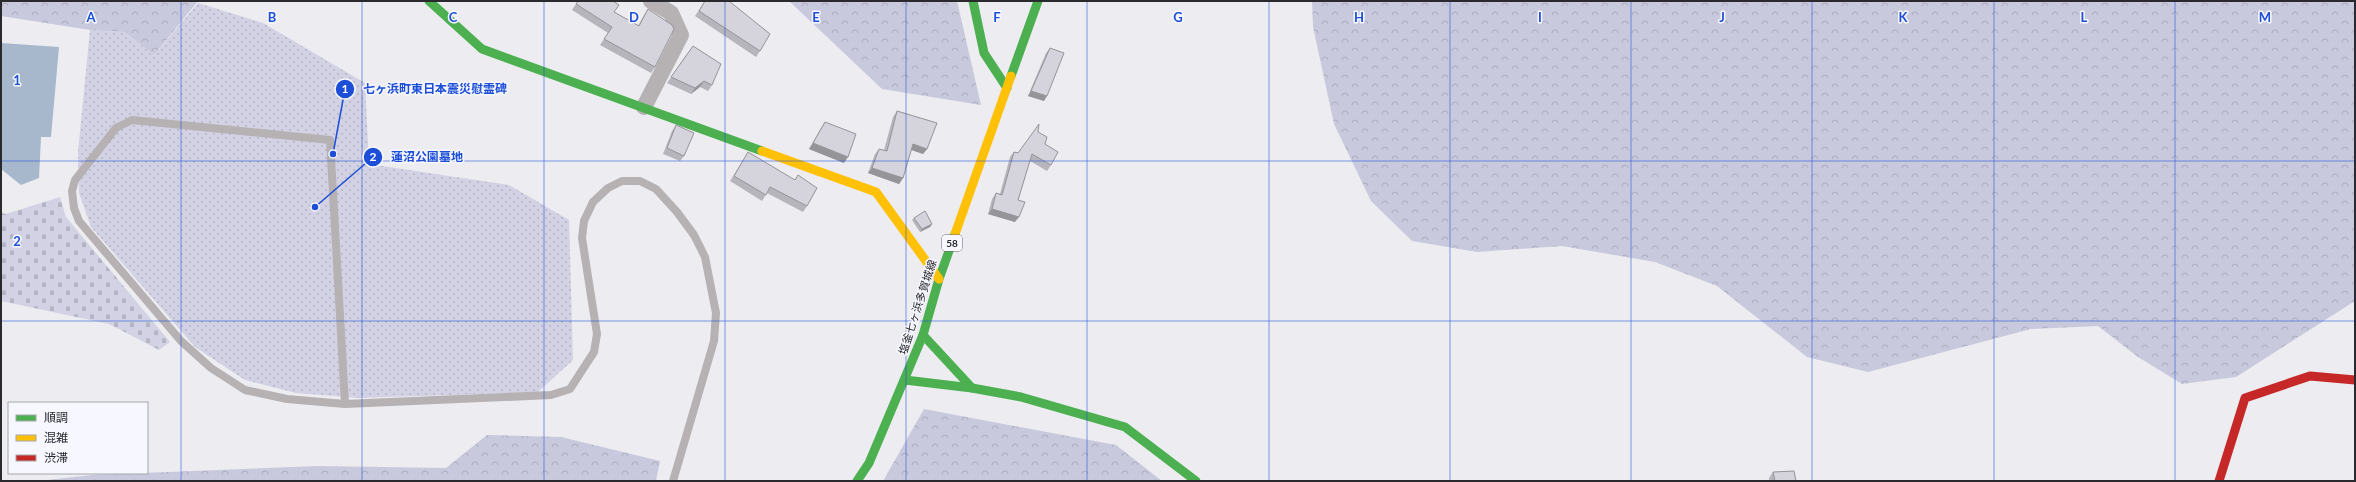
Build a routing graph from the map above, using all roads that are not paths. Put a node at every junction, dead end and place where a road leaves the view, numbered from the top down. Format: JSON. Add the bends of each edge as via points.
{"nodes":[{"id":1,"x":429,"y":1,"type":"edge"},
{"id":2,"x":650,"y":1,"type":"edge"},
{"id":3,"x":972,"y":1,"type":"edge"},
{"id":4,"x":1038,"y":1,"type":"edge"},
{"id":5,"x":1007,"y":88,"type":"junction"},
{"id":6,"x":644,"y":107,"type":"junction"},
{"id":7,"x":939,"y":279,"type":"junction"},
{"id":8,"x":923,"y":335,"type":"junction"},
{"id":9,"x":905,"y":380,"type":"junction"},
{"id":10,"x":2355,"y":380,"type":"edge"},
{"id":11,"x":972,"y":388,"type":"junction"},
{"id":12,"x":345,"y":404,"type":"junction"},
{"id":13,"x":673,"y":481,"type":"edge"},
{"id":14,"x":857,"y":481,"type":"edge"},
{"id":15,"x":1196,"y":481,"type":"edge"},
{"id":16,"x":2219,"y":481,"type":"edge"}],
"edges":[{"from":1,"to":6,"type":"street","via":[[482,49]]},
{"from":2,"to":6,"type":"street","via":[[671,13],[681,35]]},
{"from":3,"to":5,"type":"street","via":[[984,53]]},
{"from":4,"to":5,"type":"street","name":"塩釜七ヶ浜多賀城線","number":"58"},
{"from":5,"to":7,"type":"street","name":"塩釜七ヶ浜多賀城線","number":"58"},
{"from":6,"to":7,"type":"street","via":[[876,192]]},
{"from":7,"to":8,"type":"street","name":"塩釜七ヶ浜多賀城線","number":"58"},
{"from":8,"to":9,"type":"street","name":"塩釜七ヶ浜多賀城線","number":"58"},
{"from":8,"to":11,"type":"street"},
{"from":9,"to":11,"type":"street"},
{"from":9,"to":14,"type":"street","name":"塩釜七ヶ浜多賀城線","number":"58","via":[[868,463]]},
{"from":10,"to":16,"type":"street","via":[[2310,376],[2245,398]]},
{"from":11,"to":15,"type":"street","via":[[1021,397],[1125,427]]},
{"from":12,"to":12,"type":"lane","via":[[288,399],[245,390],[211,368],[181,341],[79,221],[72,191],[75,180],[116,128],[132,120],[330,140]]},
{"from":12,"to":13,"type":"lane","via":[[551,395],[570,389],[594,352],[597,334],[582,238],[584,221],[593,202],[608,188],[622,181],[640,181],[656,189],[678,212],[694,235],[705,257],[716,313],[714,341]]}]}
